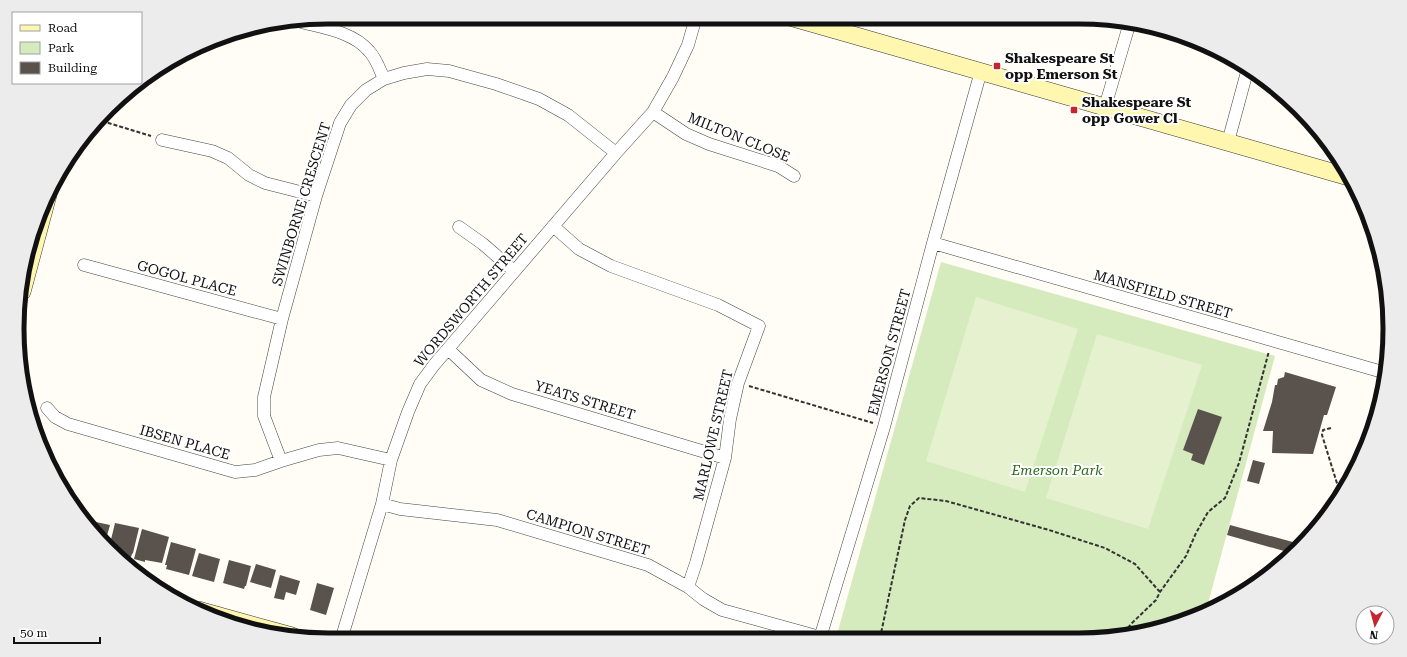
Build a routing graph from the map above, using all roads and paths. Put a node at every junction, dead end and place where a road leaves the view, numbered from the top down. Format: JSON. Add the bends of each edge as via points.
{"nodes":[{"id":1,"x":694,"y":24,"type":"edge"},
{"id":2,"x":814,"y":24,"type":"edge"},
{"id":3,"x":311,"y":25,"type":"edge"},
{"id":4,"x":1128,"y":29,"type":"edge"},
{"id":5,"x":981,"y":72,"type":"junction"},
{"id":6,"x":1246,"y":74,"type":"edge"},
{"id":7,"x":384,"y":79,"type":"junction"},
{"id":8,"x":1105,"y":107,"type":"junction"},
{"id":9,"x":653,"y":112,"type":"junction"},
{"id":10,"x":105,"y":122,"type":"edge"},
{"id":11,"x":162,"y":140,"type":"joint"},
{"id":12,"x":1228,"y":142,"type":"junction"},
{"id":13,"x":616,"y":153,"type":"junction"},
{"id":14,"x":1341,"y":174,"type":"edge"},
{"id":15,"x":794,"y":176,"type":"dead end"},
{"id":16,"x":316,"y":196,"type":"junction"},
{"id":17,"x":554,"y":226,"type":"junction"},
{"id":18,"x":459,"y":227,"type":"dead end"},
{"id":19,"x":933,"y":243,"type":"junction"},
{"id":20,"x":84,"y":265,"type":"dead end"},
{"id":21,"x":514,"y":271,"type":"junction"},
{"id":22,"x":282,"y":320,"type":"junction"},
{"id":23,"x":1272,"y":340,"type":"junction"},
{"id":24,"x":448,"y":348,"type":"junction"},
{"id":25,"x":1380,"y":371,"type":"edge"},
{"id":26,"x":738,"y":383,"type":"junction"},
{"id":27,"x":46,"y":408,"type":"dead end"},
{"id":28,"x":884,"y":427,"type":"junction"},
{"id":29,"x":1331,"y":428,"type":"dead end"},
{"id":30,"x":725,"y":458,"type":"junction"},
{"id":31,"x":281,"y":460,"type":"junction"},
{"id":32,"x":391,"y":460,"type":"junction"},
{"id":33,"x":1338,"y":488,"type":"edge"},
{"id":34,"x":382,"y":504,"type":"junction"},
{"id":35,"x":688,"y":587,"type":"junction"},
{"id":36,"x":1160,"y":592,"type":"junction"},
{"id":37,"x":1127,"y":629,"type":"edge"},
{"id":38,"x":343,"y":633,"type":"edge"},
{"id":39,"x":802,"y":633,"type":"edge"},
{"id":40,"x":822,"y":633,"type":"edge"},
{"id":41,"x":881,"y":633,"type":"edge"}],
"edges":[{"from":1,"to":9,"type":"street","name":"WORDSWORTH STREET","via":[[673,77]]},
{"from":2,"to":5,"type":"street"},
{"from":3,"to":7,"type":"street","via":[[355,38],[370,51]]},
{"from":4,"to":8,"type":"street"},
{"from":5,"to":8,"type":"street"},
{"from":5,"to":19,"type":"street","name":"EMERSON STREET"},
{"from":6,"to":12,"type":"street"},
{"from":7,"to":13,"type":"street","name":"SWINBORNE CRESCENT","via":[[427,69],[449,71],[496,84],[539,99],[568,115]]},
{"from":7,"to":16,"type":"street","name":"SWINBORNE CRESCENT","via":[[366,90],[351,105],[340,123]]},
{"from":8,"to":12,"type":"street"},
{"from":9,"to":13,"type":"street","name":"WORDSWORTH STREET"},
{"from":9,"to":15,"type":"street","name":"MILTON CLOSE","via":[[686,134],[778,166]]},
{"from":10,"to":11,"type":"path"},
{"from":11,"to":16,"type":"street","via":[[212,151],[228,158],[249,175],[266,183]]},
{"from":12,"to":14,"type":"street"},
{"from":13,"to":17,"type":"street","name":"WORDSWORTH STREET"},
{"from":16,"to":22,"type":"street","name":"SWINBORNE CRESCENT"},
{"from":17,"to":21,"type":"street","name":"WORDSWORTH STREET"},
{"from":17,"to":26,"type":"street","name":"MARLOWE STREET","via":[[579,249],[611,266],[718,305],[758,326]]},
{"from":18,"to":21,"type":"street"},
{"from":19,"to":23,"type":"street","name":"MANSFIELD STREET"},
{"from":19,"to":28,"type":"street","name":"EMERSON STREET"},
{"from":20,"to":22,"type":"street","name":"GOGOL PLACE"},
{"from":21,"to":24,"type":"street","name":"WORDSWORTH STREET"},
{"from":22,"to":31,"type":"street","name":"SWINBORNE CRESCENT","via":[[264,397],[264,416]]},
{"from":23,"to":25,"type":"street","name":"MANSFIELD STREET"},
{"from":23,"to":36,"type":"path","via":[[1240,464],[1225,498],[1208,512],[1186,556]]},
{"from":24,"to":30,"type":"street","name":"YEATS STREET","via":[[481,380],[512,394]]},
{"from":24,"to":32,"type":"street","name":"WORDSWORTH STREET","via":[[420,384]]},
{"from":26,"to":28,"type":"path"},
{"from":26,"to":30,"type":"street","name":"MARLOWE STREET"},
{"from":27,"to":31,"type":"street","name":"IBSEN PLACE","via":[[68,424],[234,472],[254,470]]},
{"from":28,"to":40,"type":"street","name":"EMERSON STREET"},
{"from":29,"to":33,"type":"path","via":[[1323,430],[1320,435]]},
{"from":30,"to":35,"type":"street","name":"MARLOWE STREET"},
{"from":31,"to":32,"type":"street","name":"IBSEN PLACE","via":[[338,448]]},
{"from":32,"to":34,"type":"street","name":"WORDSWORTH STREET"},
{"from":34,"to":35,"type":"street","name":"CAMPION STREET","via":[[400,509],[497,520],[648,565]]},
{"from":34,"to":38,"type":"street","name":"WORDSWORTH STREET"},
{"from":35,"to":39,"type":"street","name":"CAMPION STREET","via":[[722,610]]},
{"from":36,"to":37,"type":"path","via":[[1156,600]]},
{"from":36,"to":41,"type":"path","via":[[1135,564],[1105,548],[946,501],[919,498],[910,506],[905,520]]}]}
